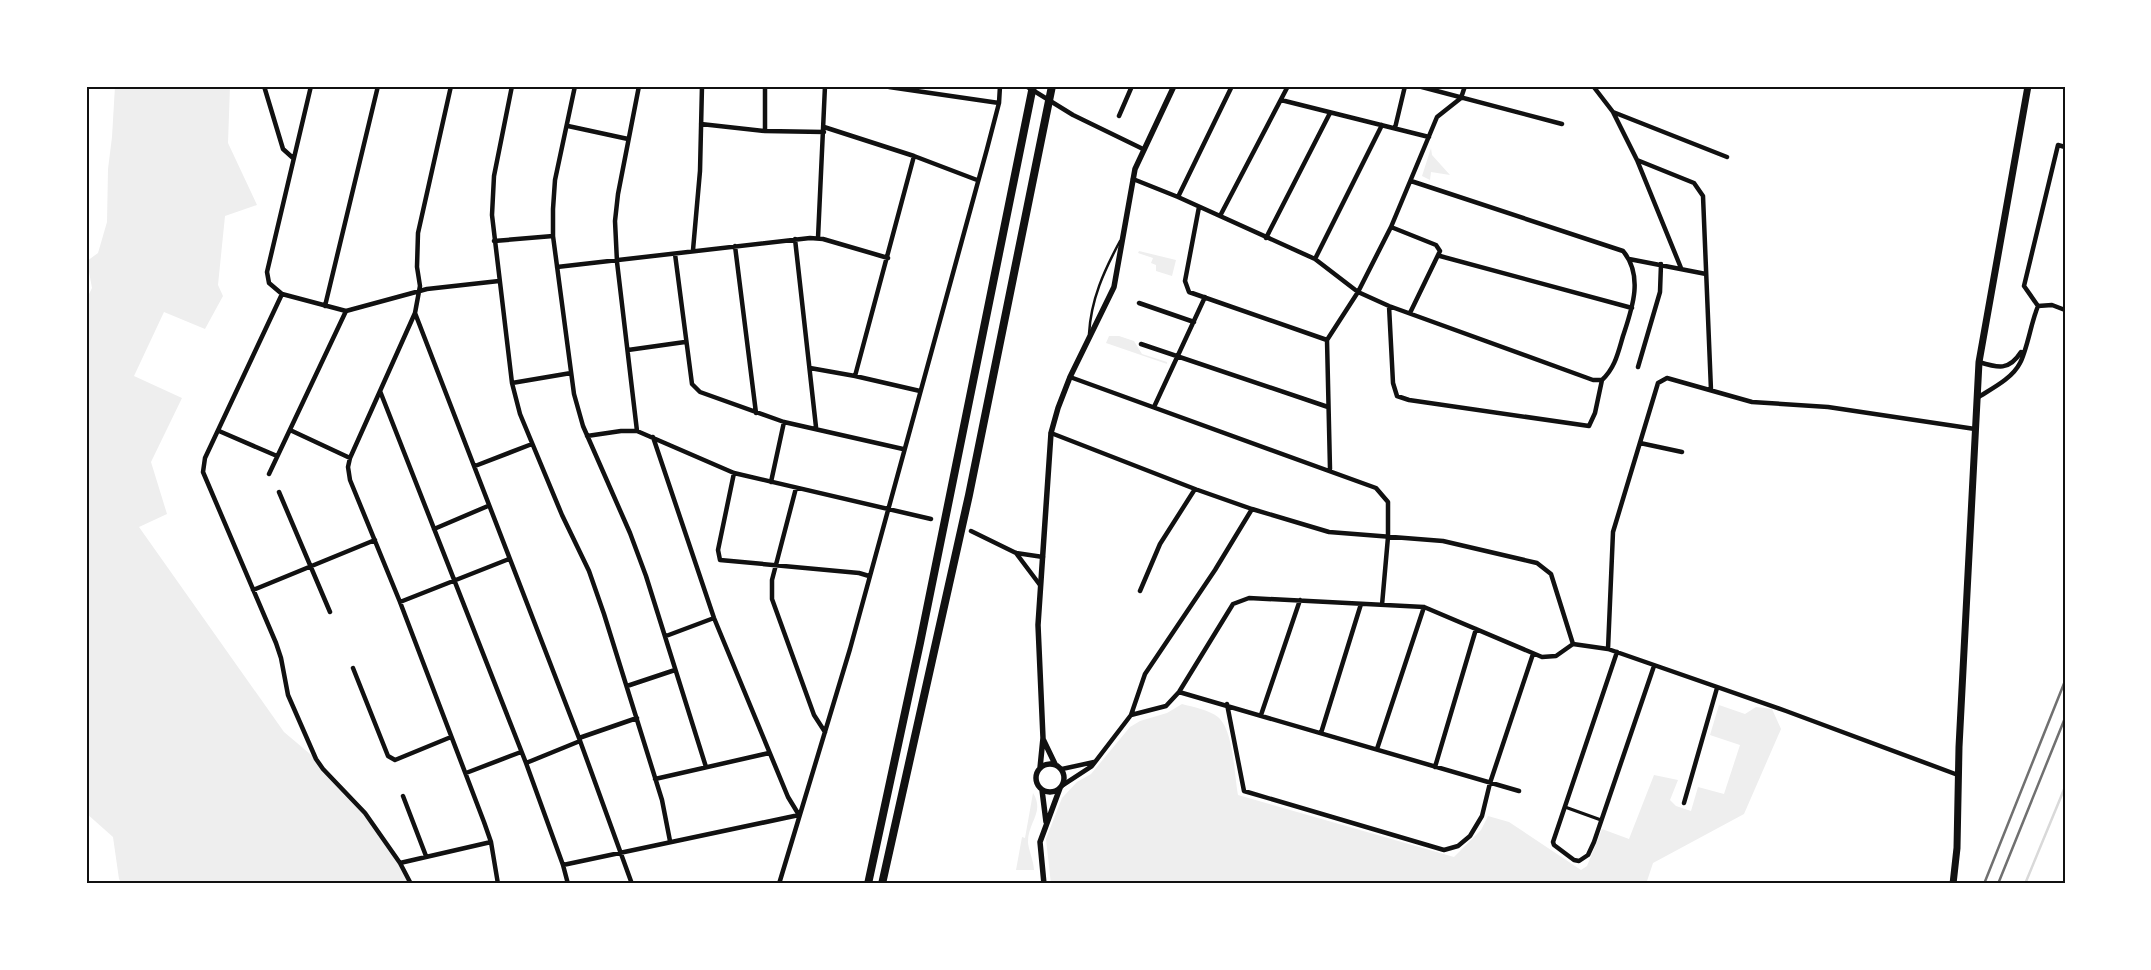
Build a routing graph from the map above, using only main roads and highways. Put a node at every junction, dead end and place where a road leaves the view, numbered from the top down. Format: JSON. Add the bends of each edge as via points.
{"nodes":[{"id":1,"x":1033,"y":86,"type":"edge"},
{"id":2,"x":1052,"y":86,"type":"edge"},
{"id":3,"x":2028,"y":86,"type":"edge"},
{"id":4,"x":868,"y":884,"type":"edge"},
{"id":5,"x":882,"y":884,"type":"edge"},
{"id":6,"x":1953,"y":884,"type":"edge"}],
"edges":[{"from":1,"to":4,"type":"highway"},
{"from":2,"to":5,"type":"highway","via":[[969,495]]},
{"from":3,"to":6,"type":"main road","via":[[1979,362],[1958,775],[1958,848]]}]}
